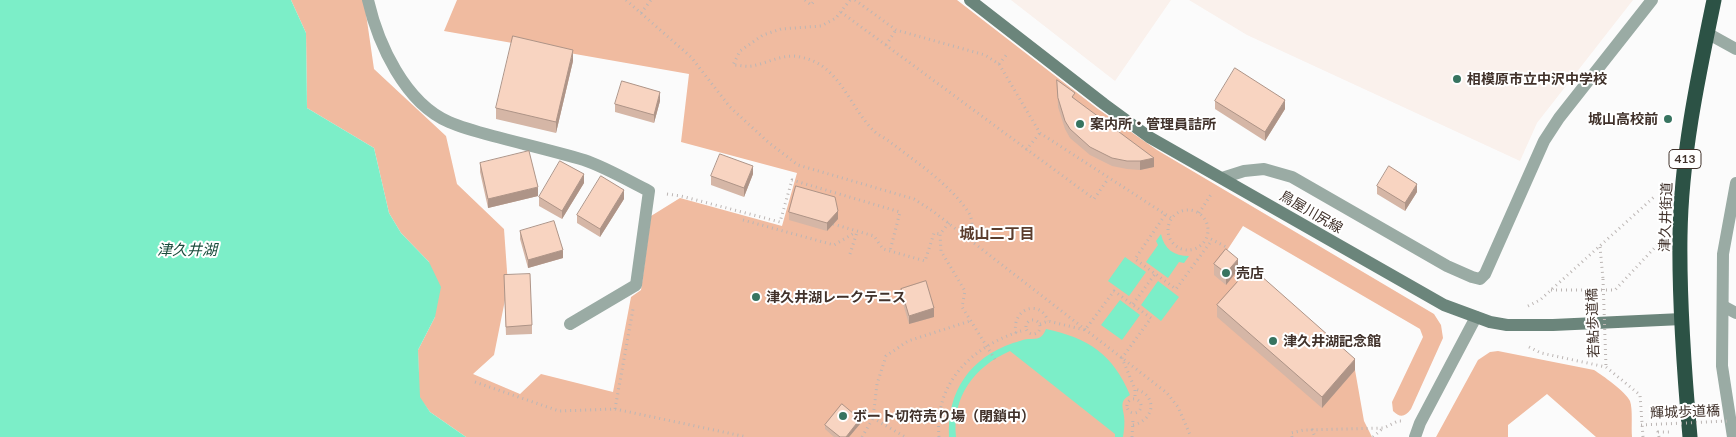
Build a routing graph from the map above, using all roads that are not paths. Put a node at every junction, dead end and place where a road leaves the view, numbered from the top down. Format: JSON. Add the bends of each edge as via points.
{"nodes":[{"id":1,"x":368,"y":0,"type":"edge"},
{"id":2,"x":970,"y":0,"type":"edge"},
{"id":3,"x":1652,"y":0,"type":"edge"},
{"id":4,"x":1714,"y":0,"type":"edge"},
{"id":5,"x":1707,"y":34,"type":"junction"},
{"id":6,"x":1736,"y":49,"type":"edge"},
{"id":7,"x":1222,"y":178,"type":"junction"},
{"id":8,"x":1736,"y":183,"type":"edge"},
{"id":9,"x":1723,"y":306,"type":"junction"},
{"id":10,"x":1736,"y":313,"type":"edge"},
{"id":11,"x":1476,"y":317,"type":"junction"},
{"id":12,"x":1682,"y":319,"type":"junction"},
{"id":13,"x":570,"y":324,"type":"dead end"},
{"id":14,"x":1415,"y":437,"type":"edge"},
{"id":15,"x":1690,"y":437,"type":"edge"},
{"id":16,"x":1733,"y":437,"type":"edge"}],
"edges":[{"from":1,"to":13,"type":"street","via":[[390,62],[426,108],[448,122],[586,161],[649,191],[636,285]]},
{"from":2,"to":7,"type":"main road","name":"鳥屋川尻線","via":[[1149,137]]},
{"from":3,"to":7,"type":"street","via":[[1544,141],[1480,279],[1447,266],[1292,177],[1264,169]]},
{"from":4,"to":5,"type":"highway","name":"津久井街道","number":"413"},
{"from":5,"to":6,"type":"street"},
{"from":5,"to":12,"type":"highway","name":"津久井街道","number":"413","via":[[1684,165],[1680,235]]},
{"from":7,"to":11,"type":"main road","name":"鳥屋川尻線","via":[[1444,305]]},
{"from":8,"to":9,"type":"street","via":[[1723,254]]},
{"from":9,"to":10,"type":"street"},
{"from":9,"to":16,"type":"street","via":[[1722,366]]},
{"from":11,"to":12,"type":"main road","name":"鳥屋川尻線","via":[[1490,322],[1529,325]]},
{"from":11,"to":14,"type":"street"},
{"from":12,"to":15,"type":"highway","name":"津久井街道","number":"413"}]}
